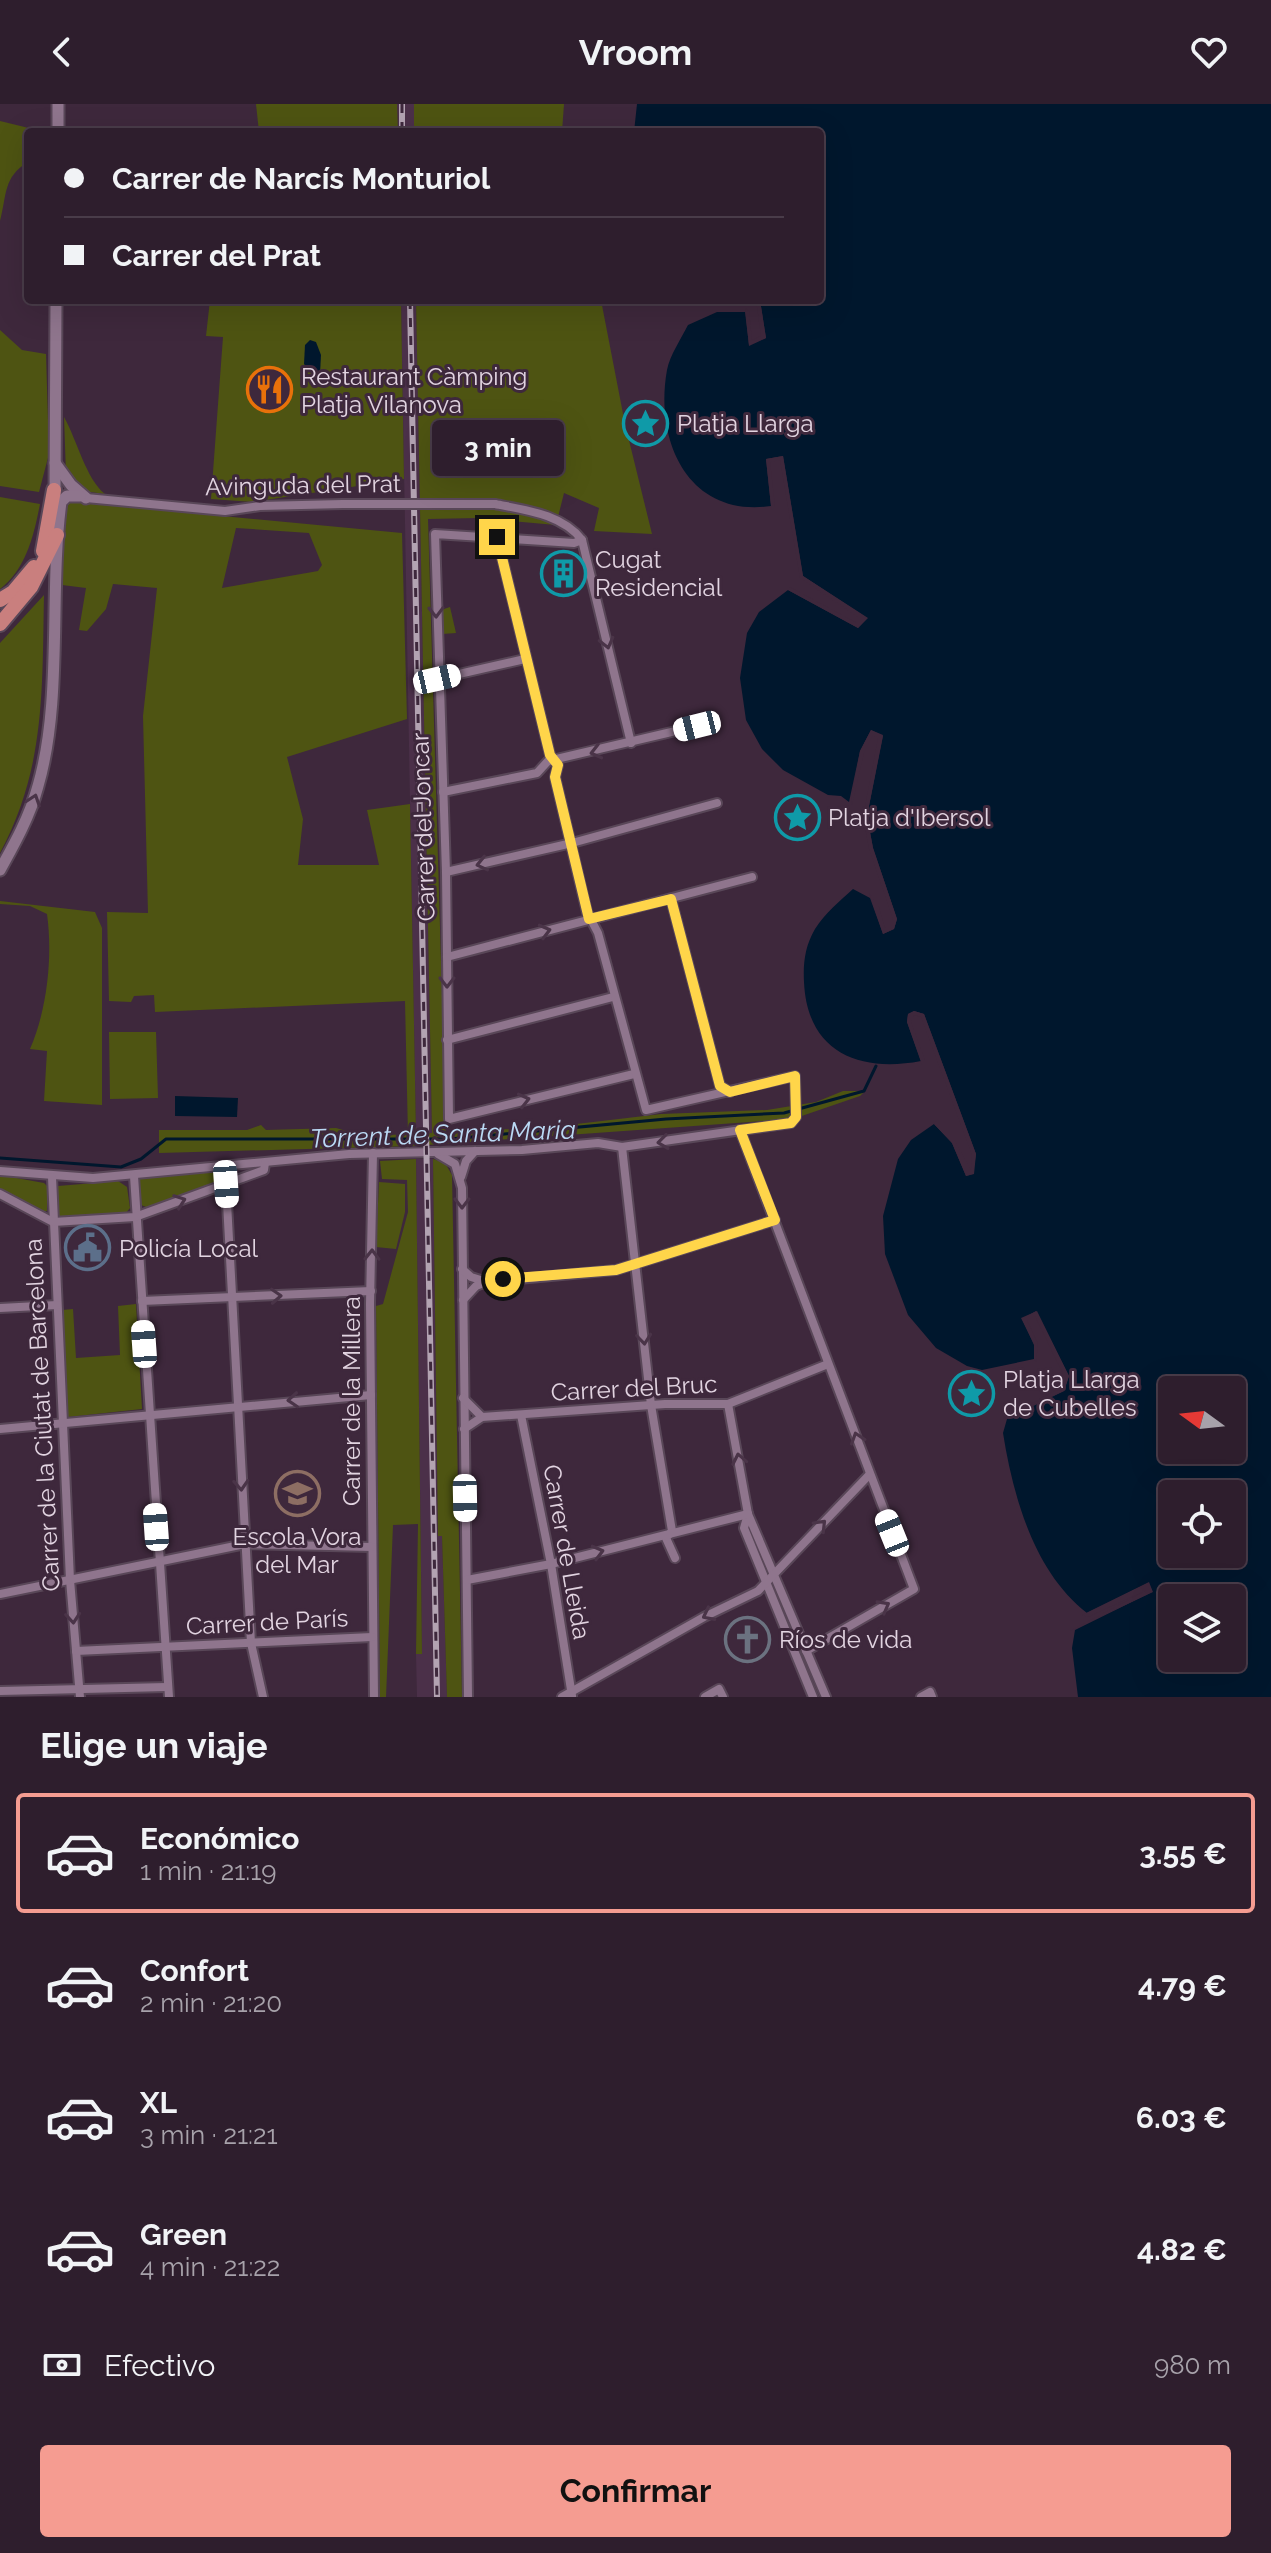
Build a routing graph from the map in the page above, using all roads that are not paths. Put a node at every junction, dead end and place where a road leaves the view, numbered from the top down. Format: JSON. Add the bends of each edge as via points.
{"nodes":[{"id":1,"x":58,"y":104,"type":"edge"},
{"id":2,"x":58,"y":128,"type":"edge"},
{"id":3,"x":56,"y":304,"type":"edge"},
{"id":4,"x":55,"y":463,"type":"junction"},
{"id":5,"x":71,"y":485,"type":"junction"},
{"id":6,"x":54,"y":487,"type":"junction"},
{"id":7,"x":83,"y":497,"type":"junction"},
{"id":8,"x":566,"y":526,"type":"junction"},
{"id":9,"x":57,"y":531,"type":"junction"},
{"id":10,"x":497,"y":537,"type":"junction"},
{"id":11,"x":582,"y":540,"type":"junction"},
{"id":12,"x":558,"y":542,"type":"junction"},
{"id":13,"x":44,"y":545,"type":"junction"},
{"id":14,"x":40,"y":571,"type":"junction"},
{"id":15,"x":0,"y":600,"type":"edge"},
{"id":16,"x":0,"y":624,"type":"edge"},
{"id":17,"x":525,"y":659,"type":"junction"},
{"id":18,"x":437,"y":679,"type":"junction"},
{"id":19,"x":697,"y":726,"type":"dead end"},
{"id":20,"x":631,"y":743,"type":"junction"},
{"id":21,"x":557,"y":760,"type":"junction"},
{"id":22,"x":443,"y":792,"type":"junction"},
{"id":23,"x":717,"y":803,"type":"dead end"},
{"id":24,"x":571,"y":843,"type":"junction"},
{"id":25,"x":0,"y":870,"type":"edge"},
{"id":26,"x":446,"y":872,"type":"junction"},
{"id":27,"x":752,"y":877,"type":"dead end"},
{"id":28,"x":671,"y":899,"type":"junction"},
{"id":29,"x":589,"y":919,"type":"junction"},
{"id":30,"x":447,"y":957,"type":"junction"},
{"id":31,"x":613,"y":997,"type":"junction"},
{"id":32,"x":447,"y":1040,"type":"junction"},
{"id":33,"x":634,"y":1074,"type":"junction"},
{"id":34,"x":720,"y":1086,"type":"junction"},
{"id":35,"x":730,"y":1092,"type":"junction"},
{"id":36,"x":714,"y":1095,"type":"junction"},
{"id":37,"x":740,"y":1130,"type":"junction"},
{"id":38,"x":622,"y":1147,"type":"junction"},
{"id":39,"x":475,"y":1151,"type":"junction"},
{"id":40,"x":433,"y":1152,"type":"junction"},
{"id":41,"x":373,"y":1153,"type":"junction"},
{"id":42,"x":265,"y":1163,"type":"junction"},
{"id":43,"x":225,"y":1166,"type":"junction"},
{"id":44,"x":0,"y":1171,"type":"edge"},
{"id":45,"x":134,"y":1176,"type":"junction"},
{"id":46,"x":52,"y":1177,"type":"junction"},
{"id":47,"x":461,"y":1178,"type":"junction"},
{"id":48,"x":226,"y":1184,"type":"junction"},
{"id":49,"x":0,"y":1194,"type":"edge"},
{"id":50,"x":135,"y":1217,"type":"junction"},
{"id":51,"x":775,"y":1220,"type":"junction"},
{"id":52,"x":53,"y":1222,"type":"junction"},
{"id":53,"x":636,"y":1262,"type":"junction"},
{"id":54,"x":462,"y":1269,"type":"junction"},
{"id":55,"x":487,"y":1282,"type":"junction"},
{"id":56,"x":371,"y":1291,"type":"junction"},
{"id":57,"x":232,"y":1298,"type":"junction"},
{"id":58,"x":142,"y":1301,"type":"junction"},
{"id":59,"x":462,"y":1301,"type":"junction"},
{"id":60,"x":57,"y":1305,"type":"junction"},
{"id":61,"x":0,"y":1308,"type":"edge"},
{"id":62,"x":828,"y":1364,"type":"junction"},
{"id":63,"x":371,"y":1395,"type":"junction"},
{"id":64,"x":463,"y":1398,"type":"junction"},
{"id":65,"x":238,"y":1404,"type":"junction"},
{"id":66,"x":728,"y":1404,"type":"junction"},
{"id":67,"x":651,"y":1405,"type":"junction"},
{"id":68,"x":149,"y":1414,"type":"junction"},
{"id":69,"x":521,"y":1415,"type":"junction"},
{"id":70,"x":482,"y":1417,"type":"junction"},
{"id":71,"x":62,"y":1423,"type":"junction"},
{"id":72,"x":0,"y":1429,"type":"edge"},
{"id":73,"x":464,"y":1429,"type":"junction"},
{"id":74,"x":869,"y":1475,"type":"junction"},
{"id":75,"x":748,"y":1514,"type":"junction"},
{"id":76,"x":672,"y":1531,"type":"junction"},
{"id":77,"x":245,"y":1544,"type":"junction"},
{"id":78,"x":372,"y":1547,"type":"junction"},
{"id":79,"x":675,"y":1558,"type":"dead end"},
{"id":80,"x":159,"y":1562,"type":"junction"},
{"id":81,"x":551,"y":1564,"type":"junction"},
{"id":82,"x":773,"y":1575,"type":"junction"},
{"id":83,"x":70,"y":1580,"type":"junction"},
{"id":84,"x":467,"y":1580,"type":"junction"},
{"id":85,"x":765,"y":1584,"type":"junction"},
{"id":86,"x":0,"y":1594,"type":"edge"},
{"id":87,"x":372,"y":1637,"type":"junction"},
{"id":88,"x":251,"y":1643,"type":"junction"},
{"id":89,"x":164,"y":1647,"type":"junction"},
{"id":90,"x":76,"y":1651,"type":"junction"},
{"id":91,"x":806,"y":1651,"type":"junction"},
{"id":92,"x":79,"y":1687,"type":"junction"},
{"id":93,"x":0,"y":1691,"type":"edge"},
{"id":94,"x":168,"y":1692,"type":"edge"},
{"id":95,"x":721,"y":1693,"type":"edge"},
{"id":96,"x":572,"y":1694,"type":"edge"},
{"id":97,"x":931,"y":1695,"type":"edge"},
{"id":98,"x":80,"y":1697,"type":"edge"},
{"id":99,"x":263,"y":1697,"type":"edge"},
{"id":100,"x":374,"y":1697,"type":"edge"},
{"id":101,"x":468,"y":1697,"type":"edge"},
{"id":102,"x":562,"y":1697,"type":"edge"},
{"id":103,"x":705,"y":1697,"type":"edge"},
{"id":104,"x":813,"y":1697,"type":"edge"},
{"id":105,"x":826,"y":1697,"type":"edge"},
{"id":106,"x":921,"y":1697,"type":"edge"}],
"edges":[{"from":1,"to":2,"type":"main road"},
{"from":3,"to":4,"type":"main road"},
{"from":4,"to":5,"type":"main road"},
{"from":4,"to":6,"type":"main road"},
{"from":5,"to":6,"type":"main road"},
{"from":5,"to":7,"type":"main road"},
{"from":6,"to":7,"type":"main road"},
{"from":6,"to":9,"type":"main road"},
{"from":6,"to":13,"type":"highway"},
{"from":7,"to":8,"type":"street","name":"Avinguda del Prat","bridge":true,"via":[[225,511],[260,506],[495,504]]},
{"from":7,"to":9,"type":"main road","via":[[67,496],[61,502]]},
{"from":8,"to":11,"type":"street","name":"Avinguda del Prat"},
{"from":8,"to":12,"type":"street","via":[[567,535]]},
{"from":9,"to":14,"type":"highway"},
{"from":25,"to":9,"type":"main road","one_way":true,"via":[[29,813],[46,749]]},
{"from":10,"to":12,"type":"street"},
{"from":10,"to":17,"type":"street"},
{"from":10,"to":18,"type":"street","name":"Carrer del Joncar","one_way":true,"via":[[435,534]]},
{"from":11,"to":12,"type":"street"},
{"from":11,"to":20,"type":"street","one_way":true},
{"from":13,"to":14,"type":"highway"},
{"from":13,"to":15,"type":"highway","via":[[30,573]]},
{"from":14,"to":16,"type":"highway"},
{"from":17,"to":18,"type":"street"},
{"from":17,"to":21,"type":"street","via":[[550,755]]},
{"from":18,"to":22,"type":"street","name":"Carrer del Joncar"},
{"from":19,"to":20,"type":"street"},
{"from":20,"to":21,"type":"street","one_way":true},
{"from":21,"to":22,"type":"street","via":[[548,761],[537,773]]},
{"from":21,"to":24,"type":"street","via":[[555,777]]},
{"from":22,"to":26,"type":"street","name":"Carrer del Joncar"},
{"from":23,"to":24,"type":"street"},
{"from":24,"to":26,"type":"street","one_way":true},
{"from":24,"to":29,"type":"street"},
{"from":26,"to":30,"type":"street","name":"Carrer del Joncar"},
{"from":27,"to":28,"type":"street"},
{"from":28,"to":29,"type":"street"},
{"from":28,"to":34,"type":"street"},
{"from":30,"to":29,"type":"street","one_way":true},
{"from":29,"to":31,"type":"street","via":[[598,933]]},
{"from":30,"to":32,"type":"street","name":"Carrer del Joncar","one_way":true},
{"from":31,"to":32,"type":"street"},
{"from":31,"to":33,"type":"street"},
{"from":32,"to":33,"type":"street","name":"Carrer del Joncar","one_way":true,"via":[[449,1119]]},
{"from":33,"to":36,"type":"street","via":[[646,1110]]},
{"from":34,"to":35,"type":"street"},
{"from":34,"to":36,"type":"street"},
{"from":35,"to":36,"type":"street"},
{"from":35,"to":37,"type":"street","via":[[795,1076],[796,1114],[791,1123]]},
{"from":37,"to":38,"type":"street","one_way":true},
{"from":37,"to":51,"type":"street"},
{"from":38,"to":39,"type":"street","via":[[598,1143]]},
{"from":38,"to":53,"type":"street"},
{"from":39,"to":40,"type":"street"},
{"from":39,"to":47,"type":"street"},
{"from":40,"to":41,"type":"street"},
{"from":40,"to":47,"type":"street","via":[[455,1164]]},
{"from":41,"to":42,"type":"street"},
{"from":56,"to":41,"type":"street","name":"Carrer de la Millera","one_way":true},
{"from":42,"to":43,"type":"street"},
{"from":42,"to":48,"type":"street","via":[[264,1170]]},
{"from":43,"to":45,"type":"street"},
{"from":43,"to":48,"type":"street"},
{"from":44,"to":46,"type":"street"},
{"from":45,"to":46,"type":"street"},
{"from":45,"to":50,"type":"street"},
{"from":46,"to":52,"type":"street","name":"Carrer de la Ciutat de Barcelona"},
{"from":47,"to":54,"type":"street","one_way":true},
{"from":50,"to":48,"type":"street","one_way":true},
{"from":48,"to":57,"type":"street"},
{"from":49,"to":52,"type":"street"},
{"from":50,"to":52,"type":"street"},
{"from":50,"to":58,"type":"street"},
{"from":51,"to":53,"type":"street"},
{"from":51,"to":62,"type":"street"},
{"from":52,"to":60,"type":"street","name":"Carrer de la Ciutat de Barcelona"},
{"from":53,"to":55,"type":"street","via":[[590,1274]]},
{"from":53,"to":67,"type":"street","one_way":true},
{"from":54,"to":55,"type":"street"},
{"from":54,"to":59,"type":"street"},
{"from":55,"to":59,"type":"street"},
{"from":57,"to":56,"type":"street","one_way":true},
{"from":56,"to":63,"type":"street","name":"Carrer de la Millera"},
{"from":57,"to":58,"type":"street"},
{"from":57,"to":65,"type":"street"},
{"from":58,"to":68,"type":"street"},
{"from":59,"to":64,"type":"street"},
{"from":60,"to":61,"type":"street"},
{"from":60,"to":71,"type":"street","name":"Carrer de la Ciutat de Barcelona"},
{"from":62,"to":66,"type":"street","name":"Carrer del Bruc"},
{"from":74,"to":62,"type":"street","one_way":true},
{"from":63,"to":65,"type":"street","one_way":true},
{"from":63,"to":78,"type":"street","name":"Carrer de la Millera"},
{"from":64,"to":70,"type":"street"},
{"from":64,"to":73,"type":"street"},
{"from":65,"to":68,"type":"street"},
{"from":65,"to":77,"type":"street","one_way":true},
{"from":66,"to":67,"type":"street","name":"Carrer del Bruc"},
{"from":75,"to":66,"type":"street","one_way":true},
{"from":67,"to":69,"type":"street","name":"Carrer del Bruc"},
{"from":67,"to":76,"type":"street"},
{"from":68,"to":71,"type":"street"},
{"from":68,"to":80,"type":"street"},
{"from":69,"to":70,"type":"street","name":"Carrer del Bruc"},
{"from":69,"to":81,"type":"street","name":"Carrer de Lleida"},
{"from":70,"to":73,"type":"street"},
{"from":71,"to":72,"type":"street"},
{"from":71,"to":83,"type":"street","name":"Carrer de la Ciutat de Barcelona"},
{"from":73,"to":84,"type":"street"},
{"from":82,"to":74,"type":"street","one_way":true},
{"from":91,"to":74,"type":"street","one_way":true,"via":[[914,1589]]},
{"from":75,"to":76,"type":"street"},
{"from":75,"to":82,"type":"street"},
{"from":75,"to":85,"type":"street","via":[[744,1528]]},
{"from":76,"to":79,"type":"street","via":[[666,1538]]},
{"from":81,"to":76,"type":"street","one_way":true},
{"from":77,"to":78,"type":"street"},
{"from":77,"to":80,"type":"street"},
{"from":77,"to":88,"type":"street"},
{"from":78,"to":87,"type":"street","name":"Carrer de la Millera"},
{"from":80,"to":83,"type":"street"},
{"from":80,"to":89,"type":"street"},
{"from":81,"to":84,"type":"street"},
{"from":81,"to":96,"type":"street","name":"Carrer de Lleida"},
{"from":82,"to":85,"type":"street"},
{"from":82,"to":91,"type":"street"},
{"from":83,"to":86,"type":"street"},
{"from":83,"to":90,"type":"street","name":"Carrer de la Ciutat de Barcelona","one_way":true},
{"from":84,"to":101,"type":"street"},
{"from":85,"to":96,"type":"street","one_way":true},
{"from":85,"to":104,"type":"street"},
{"from":87,"to":88,"type":"street","name":"Carrer de París"},
{"from":87,"to":100,"type":"street","name":"Carrer de la Millera"},
{"from":88,"to":89,"type":"street","name":"Carrer de París"},
{"from":88,"to":99,"type":"street"},
{"from":89,"to":90,"type":"street","name":"Carrer de París"},
{"from":89,"to":94,"type":"street"},
{"from":90,"to":92,"type":"street","name":"Carrer de la Ciutat de Barcelona"},
{"from":91,"to":105,"type":"street"},
{"from":92,"to":93,"type":"street"},
{"from":92,"to":94,"type":"street"},
{"from":92,"to":98,"type":"street"},
{"from":95,"to":103,"type":"street"},
{"from":96,"to":102,"type":"street"},
{"from":97,"to":106,"type":"street"}]}
